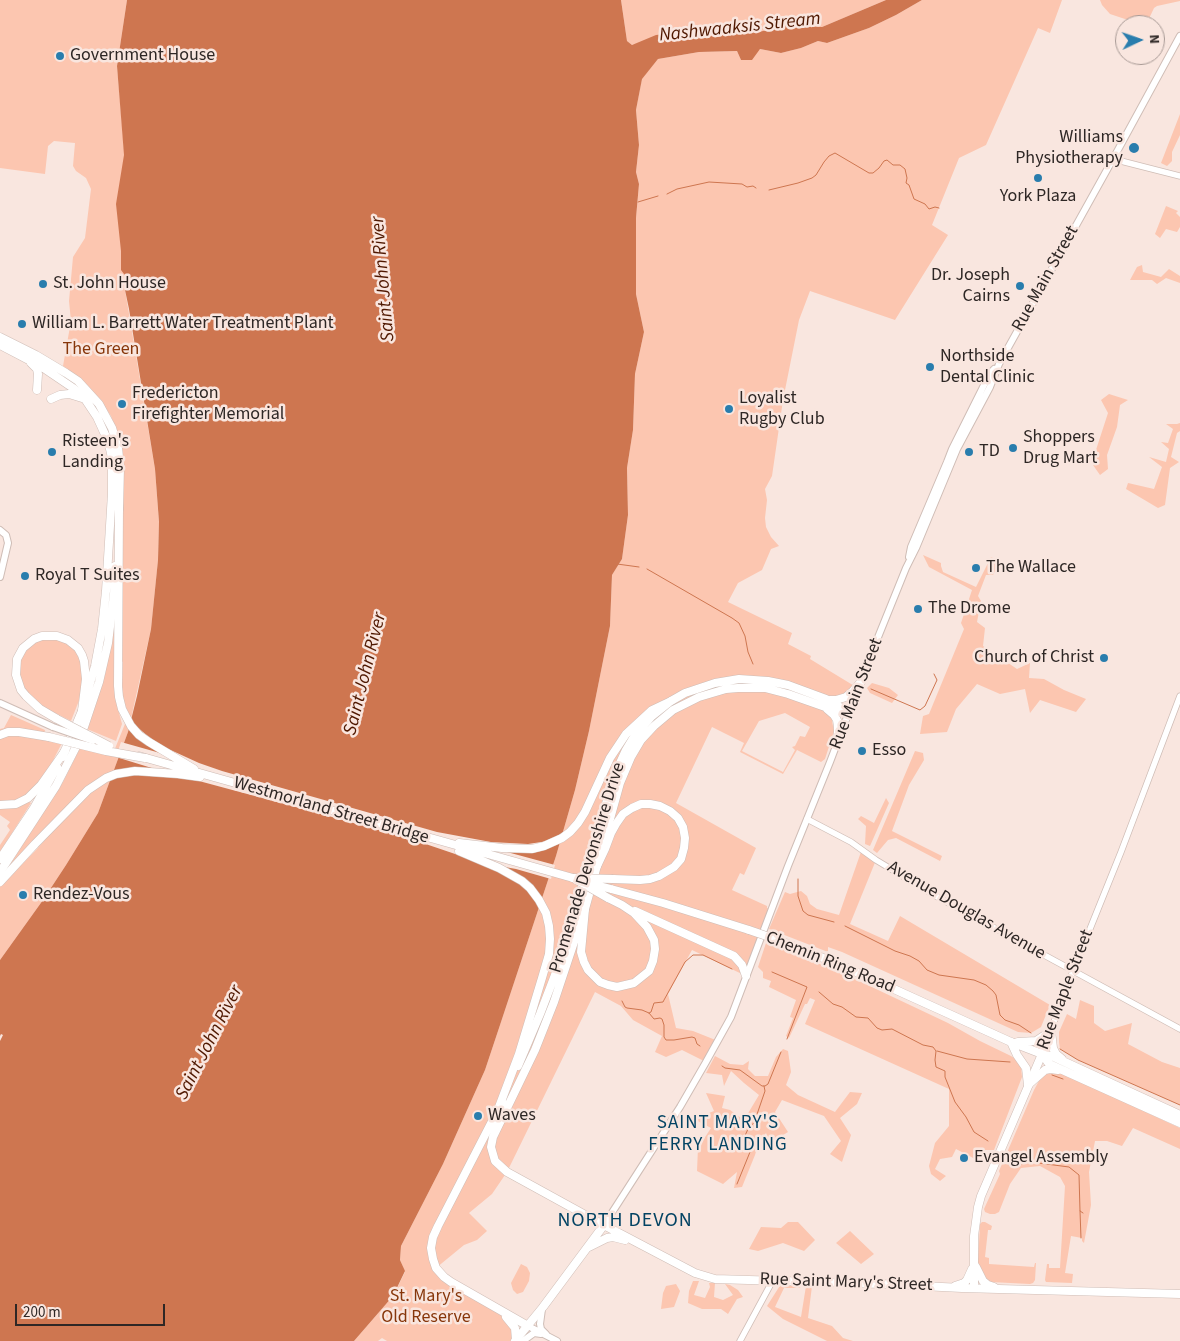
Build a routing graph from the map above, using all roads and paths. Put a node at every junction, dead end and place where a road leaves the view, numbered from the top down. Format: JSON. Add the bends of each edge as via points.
{"nodes":[{"id":1,"x":1180,"y":36,"type":"edge"},
{"id":2,"x":1113,"y":159,"type":"junction"},
{"id":3,"x":1180,"y":176,"type":"edge"},
{"id":4,"x":0,"y":337,"type":"edge"},
{"id":5,"x":0,"y":345,"type":"edge"},
{"id":6,"x":30,"y":361,"type":"junction"},
{"id":7,"x":37,"y":390,"type":"dead end"},
{"id":8,"x":51,"y":399,"type":"dead end"},
{"id":9,"x":85,"y":399,"type":"junction"},
{"id":10,"x":119,"y":505,"type":"junction"},
{"id":11,"x":0,"y":530,"type":"edge"},
{"id":12,"x":0,"y":577,"type":"edge"},
{"id":13,"x":861,"y":682,"type":"junction"},
{"id":14,"x":1180,"y":696,"type":"edge"},
{"id":15,"x":671,"y":701,"type":"junction"},
{"id":16,"x":826,"y":703,"type":"junction"},
{"id":17,"x":0,"y":704,"type":"edge"},
{"id":18,"x":82,"y":711,"type":"junction"},
{"id":19,"x":849,"y":712,"type":"junction"},
{"id":20,"x":55,"y":723,"type":"junction"},
{"id":21,"x":0,"y":734,"type":"edge"},
{"id":22,"x":838,"y":740,"type":"junction"},
{"id":23,"x":65,"y":751,"type":"junction"},
{"id":24,"x":145,"y":758,"type":"junction"},
{"id":25,"x":200,"y":773,"type":"junction"},
{"id":26,"x":213,"y":777,"type":"junction"},
{"id":27,"x":0,"y":805,"type":"edge"},
{"id":28,"x":807,"y":819,"type":"junction"},
{"id":29,"x":434,"y":840,"type":"junction"},
{"id":30,"x":0,"y":859,"type":"edge"},
{"id":31,"x":597,"y":866,"type":"junction"},
{"id":32,"x":0,"y":872,"type":"edge"},
{"id":33,"x":573,"y":878,"type":"junction"},
{"id":34,"x":0,"y":882,"type":"edge"},
{"id":35,"x":611,"y":889,"type":"joint"},
{"id":36,"x":622,"y":905,"type":"junction"},
{"id":37,"x":585,"y":909,"type":"junction"},
{"id":38,"x":1073,"y":971,"type":"junction"},
{"id":39,"x":746,"y":976,"type":"junction"},
{"id":40,"x":1180,"y":1029,"type":"edge"},
{"id":41,"x":1052,"y":1031,"type":"junction"},
{"id":42,"x":1011,"y":1042,"type":"junction"},
{"id":43,"x":1042,"y":1054,"type":"junction"},
{"id":44,"x":1064,"y":1061,"type":"junction"},
{"id":45,"x":1064,"y":1071,"type":"junction"},
{"id":46,"x":1028,"y":1085,"type":"junction"},
{"id":47,"x":499,"y":1107,"type":"junction"},
{"id":48,"x":1180,"y":1114,"type":"edge"},
{"id":49,"x":1180,"y":1123,"type":"edge"},
{"id":50,"x":534,"y":1188,"type":"joint"},
{"id":51,"x":604,"y":1225,"type":"junction"},
{"id":52,"x":637,"y":1243,"type":"junction"},
{"id":53,"x":587,"y":1248,"type":"junction"},
{"id":54,"x":974,"y":1263,"type":"junction"},
{"id":55,"x":774,"y":1280,"type":"junction"},
{"id":56,"x":954,"y":1286,"type":"junction"},
{"id":57,"x":974,"y":1288,"type":"junction"},
{"id":58,"x":1005,"y":1289,"type":"junction"},
{"id":59,"x":1180,"y":1294,"type":"edge"},
{"id":60,"x":495,"y":1307,"type":"junction"},
{"id":61,"x":543,"y":1307,"type":"junction"},
{"id":62,"x":528,"y":1326,"type":"junction"},
{"id":63,"x":547,"y":1335,"type":"junction"},
{"id":64,"x":518,"y":1341,"type":"edge"},
{"id":65,"x":557,"y":1341,"type":"edge"},
{"id":66,"x":740,"y":1341,"type":"edge"}],
"edges":[{"from":1,"to":2,"type":"main road","name":"Rue Main Street"},
{"from":2,"to":3,"type":"street"},
{"from":2,"to":13,"type":"main road","name":"Rue Main Street","via":[[999,364],[957,449]]},
{"from":4,"to":10,"type":"main road","via":[[66,372],[99,404],[118,448]]},
{"from":5,"to":6,"type":"main road"},
{"from":6,"to":7,"type":"main road","via":[[38,374]]},
{"from":6,"to":9,"type":"main road"},
{"from":8,"to":9,"type":"main road","via":[[69,394]]},
{"from":9,"to":18,"type":"main road","via":[[108,441],[112,476],[104,615],[95,666]]},
{"from":10,"to":25,"type":"main road","via":[[119,697],[126,717],[139,735]]},
{"from":10,"to":32,"type":"main road","via":[[111,620],[104,663],[92,704],[79,741],[56,786]]},
{"from":11,"to":12,"type":"main road","via":[[8,538]]},
{"from":13,"to":16,"type":"main road","via":[[846,697]]},
{"from":13,"to":19,"type":"main road","name":"Rue Main Street"},
{"from":14,"to":38,"type":"street","name":"Rue Maple Street"},
{"from":15,"to":16,"type":"main road","name":"Promenade Devonshire Drive","via":[[703,686],[739,679],[788,685]]},
{"from":15,"to":29,"type":"main road","via":[[652,710],[621,741],[604,768],[585,812],[562,838],[526,849]]},
{"from":15,"to":47,"type":"main road","name":"Promenade Devonshire Drive","via":[[635,735],[620,762],[555,975]]},
{"from":16,"to":19,"type":"main road","name":"Promenade Devonshire Drive"},
{"from":16,"to":22,"type":"main road","via":[[837,720]]},
{"from":16,"to":31,"type":"main road","name":"Promenade Devonshire Drive","via":[[777,691],[738,688],[715,691],[673,710],[654,726],[631,757]]},
{"from":17,"to":20,"type":"main road"},
{"from":18,"to":20,"type":"main road","name":"Westmorland Street Bridge","via":[[86,679],[84,661],[78,648],[57,636],[34,639],[17,659],[16,675],[21,690]]},
{"from":18,"to":23,"type":"main road"},
{"from":19,"to":22,"type":"main road","name":"Rue Main Street"},
{"from":20,"to":24,"type":"main road","name":"Westmorland Street Bridge","bridge":true},
{"from":21,"to":24,"type":"main road","bridge":true,"via":[[19,732]]},
{"from":22,"to":28,"type":"main road","name":"Rue Main Street"},
{"from":23,"to":27,"type":"main road","via":[[28,798],[16,804]]},
{"from":23,"to":30,"type":"main road","via":[[34,808]]},
{"from":24,"to":25,"type":"main road","name":"Westmorland Street Bridge"},
{"from":25,"to":26,"type":"main road","name":"Westmorland Street Bridge"},
{"from":26,"to":29,"type":"main road","name":"Westmorland Street Bridge"},
{"from":26,"to":34,"type":"main road","via":[[135,771],[106,778],[88,790]]},
{"from":28,"to":38,"type":"street","name":"Avenue Douglas Avenue","via":[[851,842],[934,895]]},
{"from":28,"to":39,"type":"main road","name":"Rue Main Street"},
{"from":29,"to":33,"type":"main road","name":"Westmorland Street Bridge"},
{"from":29,"to":47,"type":"main road","via":[[517,878],[526,884],[546,913],[549,954],[519,1054]]},
{"from":31,"to":33,"type":"main road","bridge":true,"via":[[616,824],[632,808],[641,804],[660,806],[678,818],[683,827],[685,838],[681,859],[659,876],[640,880]]},
{"from":31,"to":37,"type":"main road","name":"Promenade Devonshire Drive"},
{"from":33,"to":35,"type":"main road","name":"Westmorland Street Bridge","bridge":true},
{"from":33,"to":36,"type":"main road","bridge":true},
{"from":35,"to":42,"type":"main road","name":"Chemin Ring Road","bridge":true,"via":[[778,940]]},
{"from":36,"to":37,"type":"main road","via":[[647,927],[655,949],[649,971],[634,983],[617,987],[600,982],[584,962],[581,942]]},
{"from":36,"to":39,"type":"main road","via":[[734,956]]},
{"from":37,"to":50,"type":"main road","name":"Promenade Devonshire Drive","via":[[545,1026],[491,1147],[500,1167]]},
{"from":38,"to":40,"type":"street","name":"Avenue Douglas Avenue"},
{"from":38,"to":41,"type":"street","name":"Rue Maple Street"},
{"from":39,"to":51,"type":"main road","name":"Rue Main Street","via":[[731,1017],[706,1062]]},
{"from":41,"to":42,"type":"main road","via":[[1036,1041]]},
{"from":41,"to":43,"type":"street","name":"Rue Maple Street"},
{"from":41,"to":44,"type":"main road","via":[[1053,1048]]},
{"from":42,"to":43,"type":"main road","name":"Chemin Ring Road"},
{"from":42,"to":46,"type":"main road","via":[[1026,1068]]},
{"from":43,"to":44,"type":"main road","name":"Chemin Ring Road"},
{"from":43,"to":45,"type":"main road","name":"Chemin Ring Road","via":[[1050,1064]]},
{"from":43,"to":46,"type":"main road","name":"Rue Maple Street"},
{"from":44,"to":48,"type":"main road","name":"Chemin Ring Road"},
{"from":45,"to":46,"type":"main road","via":[[1045,1070]]},
{"from":45,"to":49,"type":"main road","name":"Chemin Ring Road"},
{"from":46,"to":54,"type":"main road","name":"Rue Maple Street","via":[[981,1196],[976,1215]]},
{"from":47,"to":60,"type":"main road","name":"Promenade Devonshire Drive","via":[[433,1237],[431,1248],[436,1268],[444,1277]]},
{"from":50,"to":51,"type":"main road","name":"Rue Saint Mary's Street"},
{"from":51,"to":52,"type":"main road","name":"Rue Saint Mary's Street"},
{"from":51,"to":53,"type":"main road"},
{"from":52,"to":53,"type":"main road","via":[[607,1238]]},
{"from":52,"to":55,"type":"main road","name":"Rue Saint Mary's Street","via":[[705,1277]]},
{"from":53,"to":61,"type":"main road"},
{"from":54,"to":56,"type":"main road","via":[[967,1280]]},
{"from":54,"to":57,"type":"main road","name":"Rue Maple Street"},
{"from":54,"to":58,"type":"main road","via":[[984,1282]]},
{"from":55,"to":56,"type":"main road","name":"Rue Saint Mary's Street"},
{"from":55,"to":66,"type":"street"},
{"from":56,"to":57,"type":"main road","name":"Rue Saint Mary's Street"},
{"from":57,"to":58,"type":"main road","name":"Rue Saint Mary's Street"},
{"from":58,"to":59,"type":"main road","name":"Rue Saint Mary's Street"},
{"from":60,"to":62,"type":"main road"},
{"from":60,"to":64,"type":"main road","via":[[511,1322]]},
{"from":61,"to":62,"type":"main road"},
{"from":61,"to":63,"type":"main road","via":[[540,1324]]},
{"from":62,"to":63,"type":"main road"},
{"from":62,"to":64,"type":"main road"},
{"from":63,"to":64,"type":"main road","via":[[534,1333]]},
{"from":63,"to":65,"type":"main road"}]}
